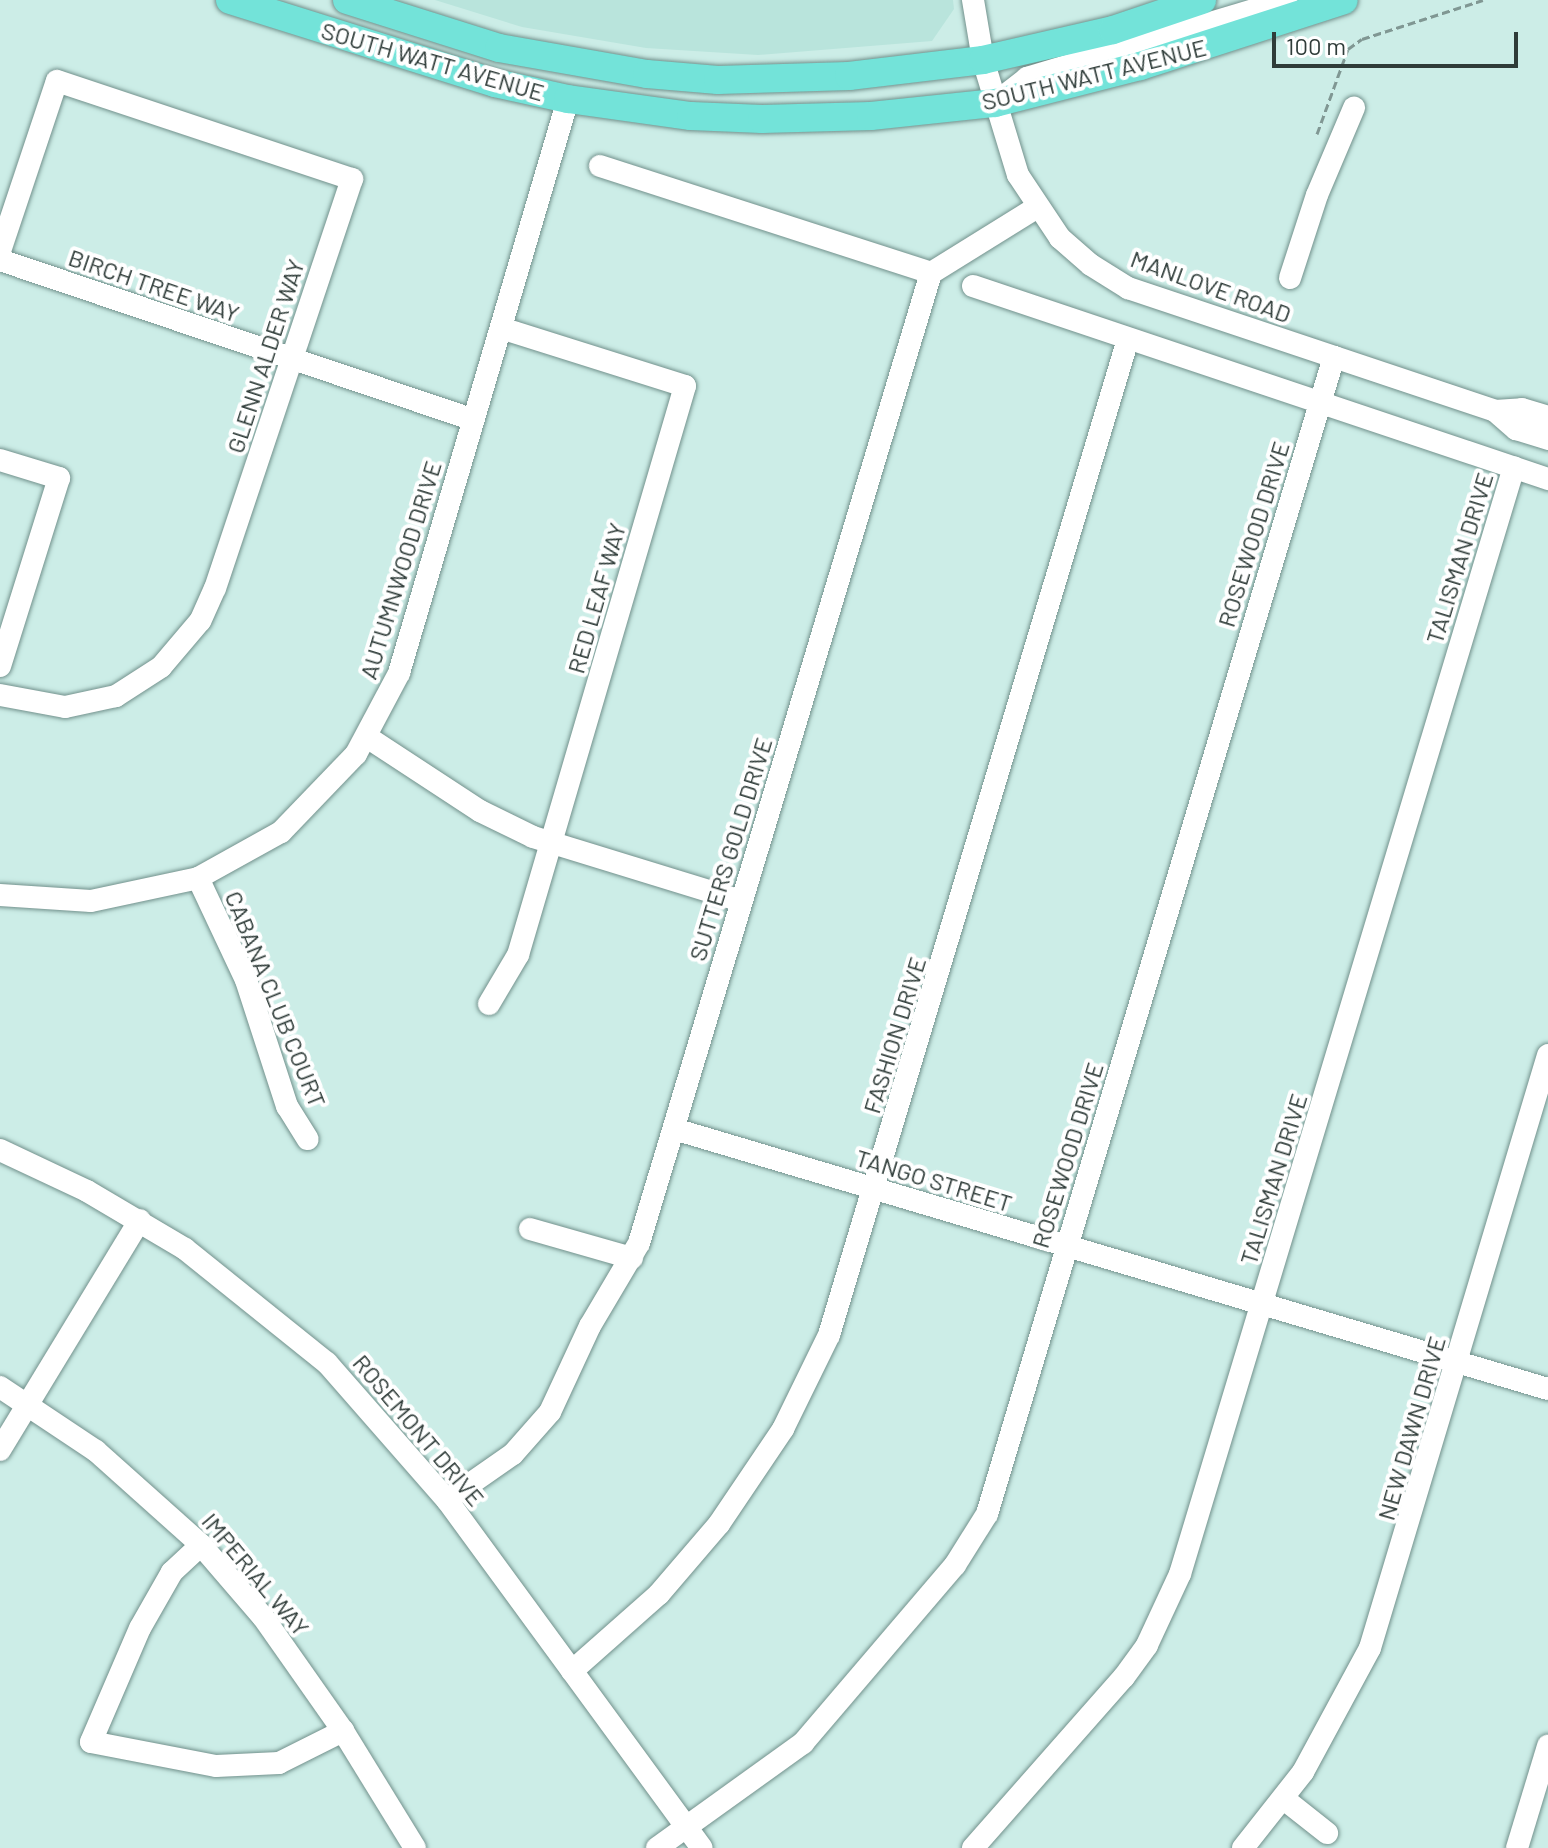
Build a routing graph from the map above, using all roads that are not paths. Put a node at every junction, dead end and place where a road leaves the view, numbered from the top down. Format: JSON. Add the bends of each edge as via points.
{"nodes":[{"id":1,"x":230,"y":0,"type":"edge"},
{"id":2,"x":347,"y":0,"type":"edge"},
{"id":3,"x":973,"y":0,"type":"edge"},
{"id":4,"x":1202,"y":0,"type":"edge"},
{"id":5,"x":1287,"y":0,"type":"edge"},
{"id":6,"x":1344,"y":0,"type":"edge"},
{"id":7,"x":983,"y":60,"type":"junction"},
{"id":8,"x":568,"y":99,"type":"junction"},
{"id":9,"x":995,"y":103,"type":"junction"},
{"id":10,"x":1354,"y":108,"type":"dead end"},
{"id":11,"x":600,"y":166,"type":"dead end"},
{"id":12,"x":1036,"y":208,"type":"junction"},
{"id":13,"x":0,"y":251,"type":"edge"},
{"id":14,"x":0,"y":260,"type":"edge"},
{"id":15,"x":931,"y":273,"type":"junction"},
{"id":16,"x":1290,"y":278,"type":"dead end"},
{"id":17,"x":973,"y":286,"type":"dead end"},
{"id":18,"x":501,"y":328,"type":"junction"},
{"id":19,"x":1128,"y":339,"type":"junction"},
{"id":20,"x":1334,"y":357,"type":"junction"},
{"id":21,"x":291,"y":360,"type":"junction"},
{"id":22,"x":1320,"y":400,"type":"junction"},
{"id":23,"x":1495,"y":411,"type":"junction"},
{"id":24,"x":1548,"y":417,"type":"edge"},
{"id":25,"x":474,"y":420,"type":"junction"},
{"id":26,"x":1548,"y":439,"type":"edge"},
{"id":27,"x":0,"y":460,"type":"edge"},
{"id":28,"x":1514,"y":467,"type":"junction"},
{"id":29,"x":1548,"y":479,"type":"edge"},
{"id":30,"x":0,"y":666,"type":"edge"},
{"id":31,"x":0,"y":695,"type":"edge"},
{"id":32,"x":367,"y":737,"type":"junction"},
{"id":33,"x":551,"y":843,"type":"junction"},
{"id":34,"x":198,"y":878,"type":"junction"},
{"id":35,"x":0,"y":895,"type":"edge"},
{"id":36,"x":741,"y":901,"type":"junction"},
{"id":37,"x":489,"y":1004,"type":"dead end"},
{"id":38,"x":1548,"y":1055,"type":"edge"},
{"id":39,"x":674,"y":1129,"type":"junction"},
{"id":40,"x":308,"y":1139,"type":"dead end"},
{"id":41,"x":0,"y":1150,"type":"edge"},
{"id":42,"x":875,"y":1189,"type":"junction"},
{"id":43,"x":140,"y":1220,"type":"junction"},
{"id":44,"x":530,"y":1229,"type":"dead end"},
{"id":45,"x":1067,"y":1247,"type":"junction"},
{"id":46,"x":632,"y":1258,"type":"junction"},
{"id":47,"x":1262,"y":1305,"type":"junction"},
{"id":48,"x":1457,"y":1363,"type":"junction"},
{"id":49,"x":0,"y":1387,"type":"edge"},
{"id":50,"x":1548,"y":1389,"type":"edge"},
{"id":51,"x":28,"y":1404,"type":"junction"},
{"id":52,"x":0,"y":1450,"type":"edge"},
{"id":53,"x":447,"y":1500,"type":"junction"},
{"id":54,"x":201,"y":1545,"type":"junction"},
{"id":55,"x":572,"y":1671,"type":"junction"},
{"id":56,"x":343,"y":1731,"type":"junction"},
{"id":57,"x":1548,"y":1746,"type":"edge"},
{"id":58,"x":1284,"y":1799,"type":"junction"},
{"id":59,"x":687,"y":1827,"type":"junction"},
{"id":60,"x":1327,"y":1833,"type":"dead end"},
{"id":61,"x":415,"y":1848,"type":"edge"},
{"id":62,"x":657,"y":1848,"type":"edge"},
{"id":63,"x":702,"y":1848,"type":"edge"},
{"id":64,"x":973,"y":1848,"type":"edge"},
{"id":65,"x":1243,"y":1848,"type":"edge"},
{"id":66,"x":1517,"y":1848,"type":"edge"}],
"edges":[{"from":1,"to":8,"type":"main road","name":"SOUTH WATT AVENUE","via":[[434,66]]},
{"from":2,"to":7,"type":"main road","name":"SOUTH WATT AVENUE","via":[[499,48],[647,74],[787,80]]},
{"from":3,"to":7,"type":"street","name":"MANLOVE ROAD"},
{"from":4,"to":7,"type":"main road","name":"SOUTH WATT AVENUE","via":[[1113,30]]},
{"from":5,"to":9,"type":"street","via":[[1027,78]]},
{"from":6,"to":9,"type":"main road","name":"SOUTH WATT AVENUE","via":[[1169,58]]},
{"from":7,"to":9,"type":"street","name":"MANLOVE ROAD"},
{"from":8,"to":9,"type":"main road","name":"SOUTH WATT AVENUE","via":[[762,119],[871,116]]},
{"from":8,"to":18,"type":"street","name":"AUTUMNWOOD DRIVE"},
{"from":9,"to":12,"type":"street","name":"MANLOVE ROAD","via":[[1018,175]]},
{"from":10,"to":16,"type":"street"},
{"from":11,"to":15,"type":"street"},
{"from":12,"to":15,"type":"street"},
{"from":12,"to":20,"type":"street","name":"MANLOVE ROAD","via":[[1060,238],[1128,288]]},
{"from":13,"to":21,"type":"street","name":"GLENN ALDER WAY","via":[[57,81],[352,179]]},
{"from":14,"to":21,"type":"street","name":"BIRCH TREE WAY"},
{"from":15,"to":36,"type":"street","name":"SUTTERS GOLD DRIVE"},
{"from":17,"to":19,"type":"street"},
{"from":18,"to":25,"type":"street","name":"AUTUMNWOOD DRIVE"},
{"from":18,"to":33,"type":"street","name":"RED LEAF WAY","via":[[685,386]]},
{"from":19,"to":22,"type":"street"},
{"from":19,"to":42,"type":"street","name":"FASHION DRIVE"},
{"from":20,"to":22,"type":"street","name":"ROSEWOOD DRIVE"},
{"from":20,"to":23,"type":"street","name":"MANLOVE ROAD"},
{"from":21,"to":25,"type":"street","name":"BIRCH TREE WAY"},
{"from":21,"to":31,"type":"street","name":"GLENN ALDER WAY","via":[[212,596],[175,653],[132,689],[99,702],[48,707]]},
{"from":22,"to":28,"type":"street"},
{"from":22,"to":45,"type":"street","name":"ROSEWOOD DRIVE"},
{"from":23,"to":24,"type":"street","name":"MANLOVE ROAD","via":[[1522,409]]},
{"from":23,"to":26,"type":"street","name":"MANLOVE ROAD","via":[[1516,429]]},
{"from":25,"to":32,"type":"street","name":"AUTUMNWOOD DRIVE","via":[[399,673]]},
{"from":27,"to":30,"type":"street","via":[[59,478]]},
{"from":28,"to":29,"type":"street"},
{"from":28,"to":47,"type":"street","name":"TALISMAN DRIVE"},
{"from":32,"to":33,"type":"street","via":[[497,821]]},
{"from":32,"to":34,"type":"street","name":"AUTUMNWOOD DRIVE","via":[[309,808],[250,852]]},
{"from":33,"to":36,"type":"street"},
{"from":33,"to":37,"type":"street","name":"RED LEAF WAY","via":[[518,955]]},
{"from":34,"to":35,"type":"street","name":"AUTUMNWOOD DRIVE","via":[[91,901]]},
{"from":34,"to":40,"type":"street","name":"CABANA CLUB COURT","via":[[246,980],[287,1106]]},
{"from":36,"to":39,"type":"street","name":"SUTTERS GOLD DRIVE"},
{"from":38,"to":48,"type":"street","name":"NEW DAWN DRIVE"},
{"from":39,"to":42,"type":"street","name":"TANGO STREET"},
{"from":39,"to":46,"type":"street","name":"SUTTERS GOLD DRIVE"},
{"from":41,"to":43,"type":"street","name":"ROSEMONT DRIVE"},
{"from":42,"to":45,"type":"street","name":"TANGO STREET"},
{"from":42,"to":55,"type":"street","name":"FASHION DRIVE","via":[[829,1335],[753,1478],[667,1585]]},
{"from":43,"to":51,"type":"street"},
{"from":43,"to":53,"type":"street","name":"ROSEMONT DRIVE","via":[[229,1280],[327,1363]]},
{"from":44,"to":46,"type":"street"},
{"from":45,"to":47,"type":"street","name":"TANGO STREET"},
{"from":45,"to":59,"type":"street","name":"ROSEWOOD DRIVE","via":[[994,1495],[968,1549],[803,1743]]},
{"from":46,"to":53,"type":"street","name":"SUTTERS GOLD DRIVE","via":[[590,1326],[560,1396],[539,1427],[513,1454]]},
{"from":47,"to":48,"type":"street","name":"TANGO STREET"},
{"from":47,"to":64,"type":"street","name":"TALISMAN DRIVE","via":[[1165,1610],[1112,1692]]},
{"from":48,"to":50,"type":"street","name":"TANGO STREET"},
{"from":48,"to":58,"type":"street","name":"NEW DAWN DRIVE","via":[[1370,1648],[1328,1732]]},
{"from":49,"to":51,"type":"street","name":"IMPERIAL WAY"},
{"from":51,"to":52,"type":"street"},
{"from":51,"to":54,"type":"street","name":"IMPERIAL WAY","via":[[142,1488]]},
{"from":53,"to":55,"type":"street","name":"ROSEMONT DRIVE"},
{"from":54,"to":56,"type":"street","name":"IMPERIAL WAY","via":[[263,1617]]},
{"from":54,"to":56,"type":"street","via":[[172,1572],[140,1628],[91,1742],[216,1766],[279,1763]]},
{"from":55,"to":59,"type":"street","name":"ROSEMONT DRIVE"},
{"from":56,"to":61,"type":"street","name":"IMPERIAL WAY"},
{"from":57,"to":66,"type":"street"},
{"from":58,"to":60,"type":"street"},
{"from":58,"to":65,"type":"street","name":"NEW DAWN DRIVE"},
{"from":59,"to":62,"type":"street","name":"ROSEWOOD DRIVE"},
{"from":59,"to":63,"type":"street","name":"ROSEMONT DRIVE"}]}
